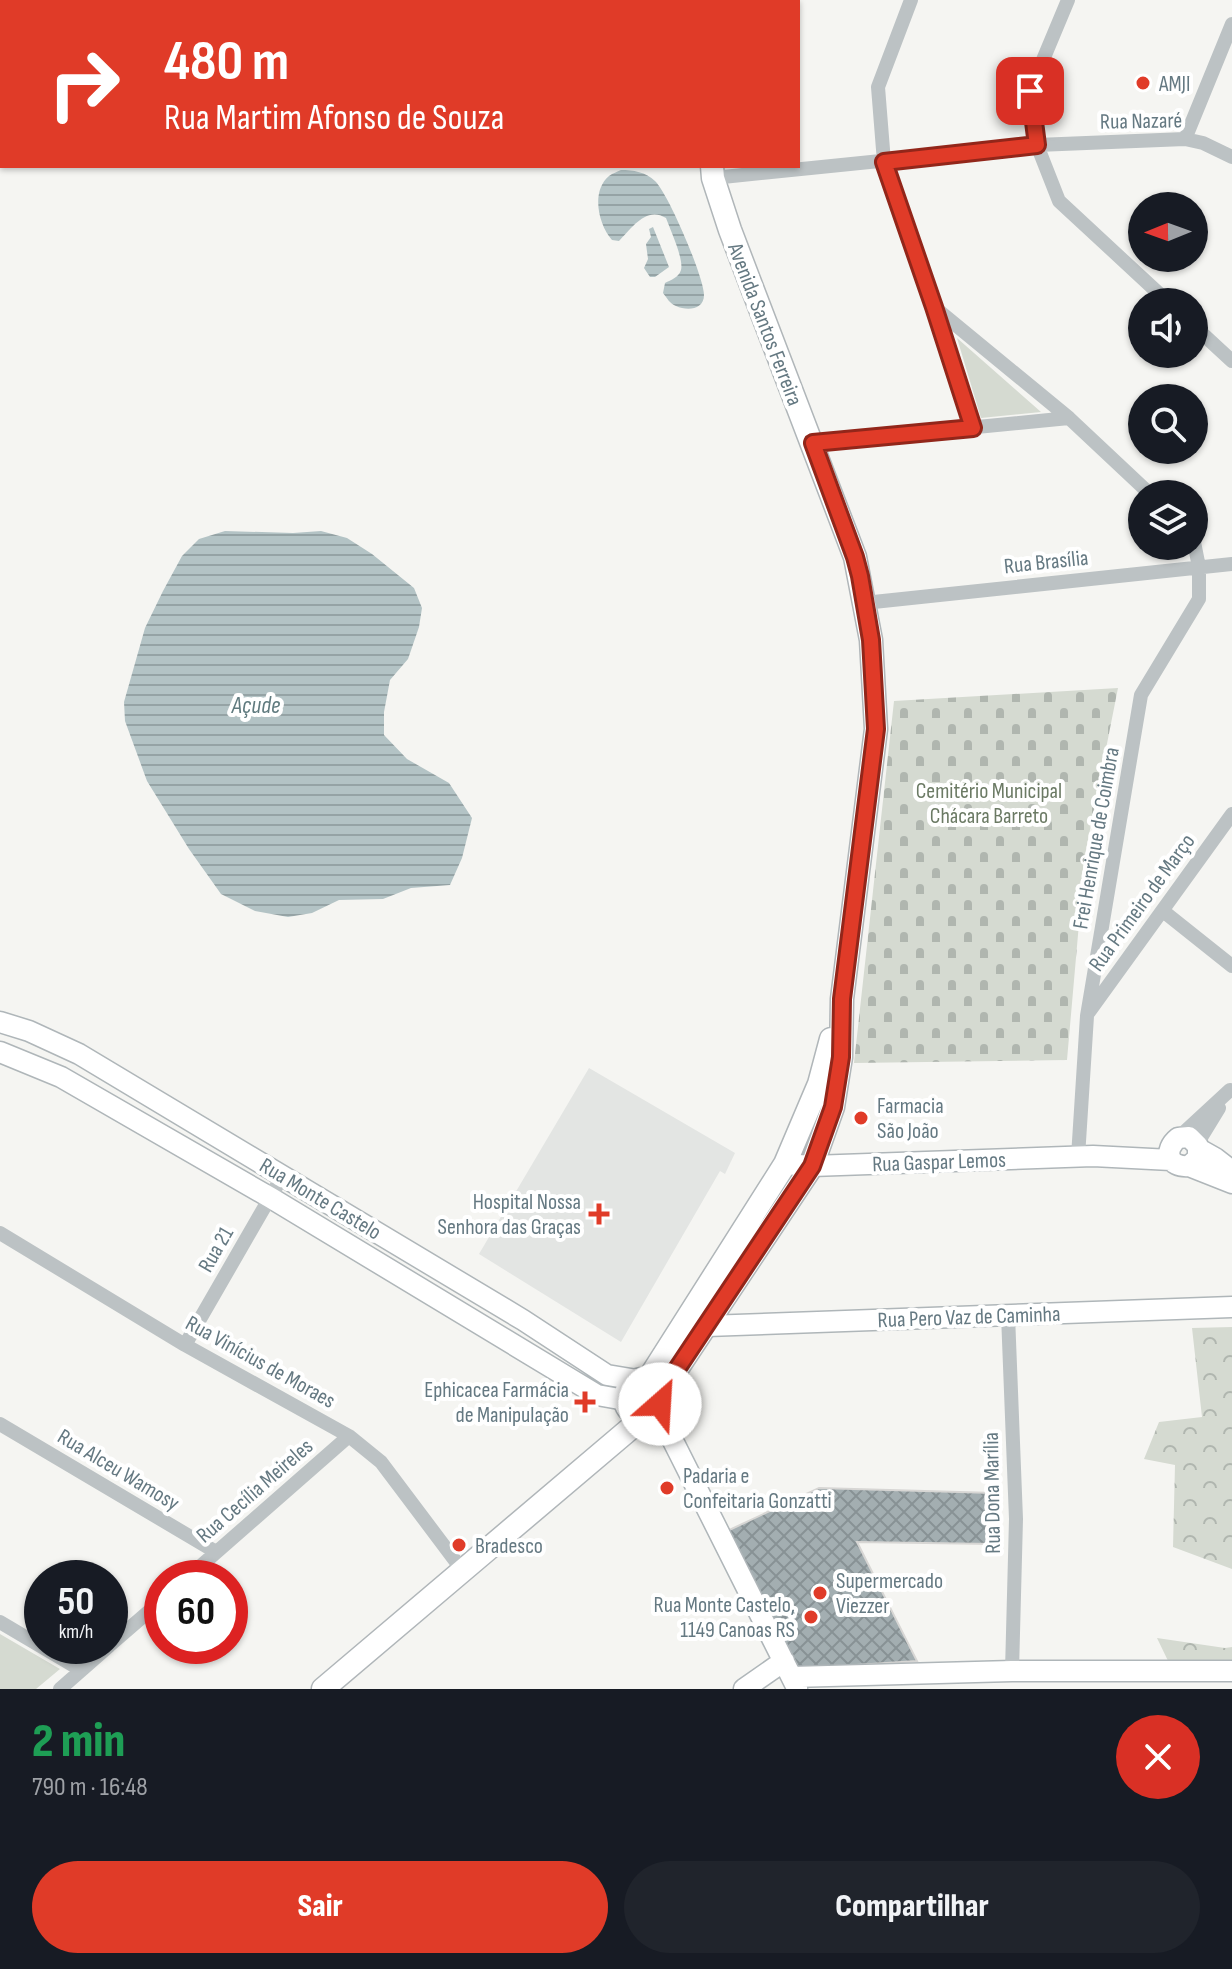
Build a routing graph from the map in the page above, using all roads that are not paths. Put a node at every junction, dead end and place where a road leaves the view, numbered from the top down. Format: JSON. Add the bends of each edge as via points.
{"nodes":[{"id":1,"x":911,"y":0,"type":"edge"},
{"id":2,"x":1068,"y":0,"type":"edge"},
{"id":3,"x":1232,"y":24,"type":"edge"},
{"id":4,"x":1185,"y":139,"type":"junction"},
{"id":5,"x":1037,"y":145,"type":"junction"},
{"id":6,"x":1232,"y":157,"type":"edge"},
{"id":7,"x":884,"y":162,"type":"junction"},
{"id":8,"x":800,"y":167,"type":"edge"},
{"id":9,"x":781,"y":168,"type":"edge"},
{"id":10,"x":713,"y":172,"type":"edge"},
{"id":11,"x":1153,"y":288,"type":"edge"},
{"id":12,"x":934,"y":307,"type":"junction"},
{"id":13,"x":1208,"y":339,"type":"edge"},
{"id":14,"x":1232,"y":361,"type":"edge"},
{"id":15,"x":1069,"y":418,"type":"junction"},
{"id":16,"x":973,"y":428,"type":"junction"},
{"id":17,"x":813,"y":443,"type":"junction"},
{"id":18,"x":1135,"y":480,"type":"edge"},
{"id":19,"x":1198,"y":560,"type":"edge"},
{"id":20,"x":1232,"y":564,"type":"edge"},
{"id":21,"x":1199,"y":567,"type":"junction"},
{"id":22,"x":864,"y":603,"type":"junction"},
{"id":23,"x":1232,"y":814,"type":"edge"},
{"id":24,"x":1163,"y":911,"type":"junction"},
{"id":25,"x":1232,"y":966,"type":"edge"},
{"id":26,"x":842,"y":999,"type":"junction"},
{"id":27,"x":1087,"y":1016,"type":"junction"},
{"id":28,"x":0,"y":1022,"type":"edge"},
{"id":29,"x":0,"y":1052,"type":"edge"},
{"id":30,"x":1231,"y":1089,"type":"edge"},
{"id":31,"x":1184,"y":1151,"type":"junction"},
{"id":32,"x":1086,"y":1156,"type":"junction"},
{"id":33,"x":785,"y":1164,"type":"junction"},
{"id":34,"x":812,"y":1166,"type":"junction"},
{"id":35,"x":1232,"y":1171,"type":"edge"},
{"id":36,"x":283,"y":1175,"type":"junction"},
{"id":37,"x":1232,"y":1183,"type":"edge"},
{"id":38,"x":271,"y":1198,"type":"junction"},
{"id":39,"x":0,"y":1233,"type":"edge"},
{"id":40,"x":1232,"y":1307,"type":"edge"},
{"id":41,"x":1008,"y":1315,"type":"junction"},
{"id":42,"x":707,"y":1326,"type":"junction"},
{"id":43,"x":185,"y":1345,"type":"junction"},
{"id":44,"x":643,"y":1398,"type":"junction"},
{"id":45,"x":0,"y":1424,"type":"edge"},
{"id":46,"x":349,"y":1436,"type":"junction"},
{"id":47,"x":216,"y":1552,"type":"junction"},
{"id":48,"x":207,"y":1560,"type":"edge"},
{"id":49,"x":463,"y":1571,"type":"junction"},
{"id":50,"x":144,"y":1616,"type":"edge"},
{"id":51,"x":0,"y":1622,"type":"edge"},
{"id":52,"x":128,"y":1630,"type":"edge"},
{"id":53,"x":88,"y":1664,"type":"edge"},
{"id":54,"x":81,"y":1670,"type":"junction"},
{"id":55,"x":1012,"y":1671,"type":"junction"},
{"id":56,"x":1232,"y":1671,"type":"edge"},
{"id":57,"x":791,"y":1675,"type":"edge"},
{"id":58,"x":60,"y":1689,"type":"edge"},
{"id":59,"x":323,"y":1689,"type":"edge"},
{"id":60,"x":744,"y":1689,"type":"edge"}],
"edges":[{"from":1,"to":7,"type":"street","via":[[878,87]]},
{"from":2,"to":5,"type":"street","via":[[1030,91]]},
{"from":3,"to":4,"type":"street"},
{"from":4,"to":5,"type":"street","name":"Rua Nazaré"},
{"from":4,"to":6,"type":"street","name":"Rua Nazaré"},
{"from":5,"to":7,"type":"street","name":"Rua Nazaré"},
{"from":5,"to":11,"type":"street","via":[[1059,201]]},
{"from":7,"to":8,"type":"street","name":"Rua Nazaré"},
{"from":7,"to":12,"type":"street"},
{"from":9,"to":10,"type":"street","name":"Rua Nazaré"},
{"from":10,"to":17,"type":"main road","name":"Avenida Santos Ferreira","via":[[730,230]]},
{"from":12,"to":15,"type":"street"},
{"from":12,"to":16,"type":"street"},
{"from":13,"to":14,"type":"street"},
{"from":15,"to":16,"type":"street"},
{"from":15,"to":18,"type":"street"},
{"from":16,"to":17,"type":"street"},
{"from":17,"to":22,"type":"main road","name":"Avenida Santos Ferreira","via":[[855,557]]},
{"from":19,"to":21,"type":"street","name":"Frei Henrique de Coimbra"},
{"from":20,"to":21,"type":"street","name":"Rua Brasília"},
{"from":21,"to":22,"type":"street","name":"Rua Brasília"},
{"from":21,"to":27,"type":"street","name":"Frei Henrique de Coimbra","via":[[1199,599],[1141,695]]},
{"from":22,"to":26,"type":"main road","name":"Avenida Santos Ferreira","via":[[876,729]]},
{"from":23,"to":24,"type":"street","name":"Rua Primeiro de Março"},
{"from":24,"to":25,"type":"street"},
{"from":24,"to":27,"type":"street","name":"Rua Primeiro de Março"},
{"from":26,"to":33,"type":"main road","name":"Avenida Santos Ferreira","via":[[819,1084]]},
{"from":26,"to":34,"type":"main road","name":"Avenida Santos Ferreira","via":[[833,1107]]},
{"from":27,"to":32,"type":"street","name":"Frei Henrique de Coimbra"},
{"from":28,"to":36,"type":"street","name":"Rua Monte Castelo","via":[[79,1054]]},
{"from":29,"to":38,"type":"street","name":"Rua Monte Castelo","via":[[61,1077]]},
{"from":30,"to":31,"type":"street"},
{"from":31,"to":32,"type":"street","name":"Rua Gaspar Lemos"},
{"from":31,"to":35,"type":"street","via":[[1215,1158]]},
{"from":31,"to":37,"type":"street","name":"Rua Gaspar Lemos"},
{"from":32,"to":34,"type":"street","name":"Rua Gaspar Lemos"},
{"from":33,"to":34,"type":"street","name":"Rua Gaspar Lemos"},
{"from":33,"to":44,"type":"main road","name":"Avenida Santos Ferreira"},
{"from":34,"to":42,"type":"main road","name":"Avenida Santos Ferreira"},
{"from":36,"to":38,"type":"street","name":"Rua 21"},
{"from":36,"to":44,"type":"street","name":"Rua Monte Castelo"},
{"from":38,"to":43,"type":"street","name":"Rua 21"},
{"from":38,"to":44,"type":"street","name":"Rua Monte Castelo","via":[[597,1395]]},
{"from":39,"to":43,"type":"street","name":"Rua Vinícius de Moraes"},
{"from":40,"to":41,"type":"street","name":"Rua Pero Vaz de Caminha"},
{"from":41,"to":42,"type":"street","name":"Rua Pero Vaz de Caminha"},
{"from":41,"to":55,"type":"street","name":"Rua Dona Marília","via":[[1016,1519]]},
{"from":42,"to":44,"type":"main road","name":"Avenida Santos Ferreira"},
{"from":43,"to":46,"type":"street","name":"Rua Vinícius de Moraes"},
{"from":44,"to":49,"type":"main road","name":"Avenida Santos Ferreira","via":[[580,1470]]},
{"from":44,"to":57,"type":"street"},
{"from":45,"to":47,"type":"street","name":"Rua Alceu Wamosy"},
{"from":46,"to":47,"type":"street","name":"Rua Cecília Meireles"},
{"from":46,"to":49,"type":"street","name":"Rua Vinícius de Moraes","via":[[381,1462]]},
{"from":47,"to":48,"type":"street","name":"Rua Cecília Meireles"},
{"from":49,"to":59,"type":"main road","name":"Avenida Santos Ferreira"},
{"from":50,"to":52,"type":"street"},
{"from":51,"to":54,"type":"street"},
{"from":53,"to":54,"type":"street"},
{"from":54,"to":58,"type":"street"},
{"from":55,"to":56,"type":"street"},
{"from":55,"to":57,"type":"street"},
{"from":57,"to":60,"type":"street"}]}
